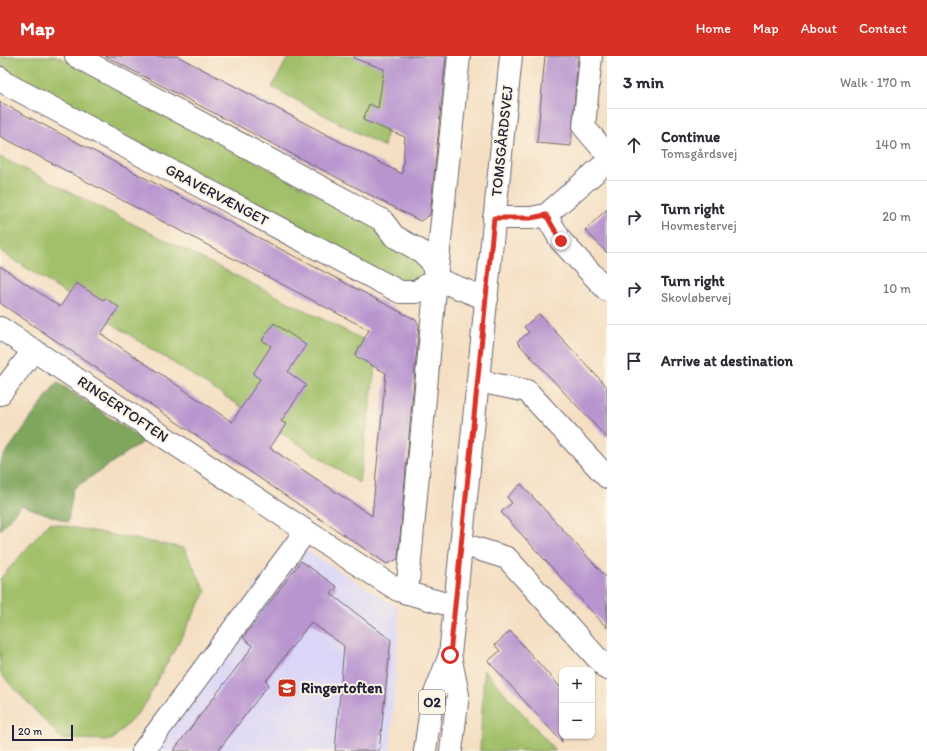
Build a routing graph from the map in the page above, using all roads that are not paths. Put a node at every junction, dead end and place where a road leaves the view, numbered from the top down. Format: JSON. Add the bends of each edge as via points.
{"nodes":[{"id":1,"x":76,"y":56,"type":"edge"},
{"id":2,"x":459,"y":56,"type":"edge"},
{"id":3,"x":512,"y":56,"type":"edge"},
{"id":4,"x":591,"y":56,"type":"edge"},
{"id":5,"x":0,"y":78,"type":"edge"},
{"id":6,"x":607,"y":154,"type":"edge"},
{"id":7,"x":607,"y":162,"type":"edge"},
{"id":8,"x":546,"y":215,"type":"junction"},
{"id":9,"x":494,"y":218,"type":"junction"},
{"id":10,"x":436,"y":279,"type":"junction"},
{"id":11,"x":607,"y":290,"type":"edge"},
{"id":12,"x":487,"y":299,"type":"junction"},
{"id":13,"x":0,"y":328,"type":"edge"},
{"id":14,"x":34,"y":350,"type":"junction"},
{"id":15,"x":478,"y":381,"type":"junction"},
{"id":16,"x":0,"y":394,"type":"edge"},
{"id":17,"x":607,"y":477,"type":"edge"},
{"id":18,"x":306,"y":531,"type":"junction"},
{"id":19,"x":462,"y":544,"type":"junction"},
{"id":20,"x":407,"y":593,"type":"junction"},
{"id":21,"x":456,"y":607,"type":"junction"},
{"id":22,"x":450,"y":655,"type":"junction"},
{"id":23,"x":607,"y":669,"type":"edge"},
{"id":24,"x":143,"y":751,"type":"edge"},
{"id":25,"x":425,"y":751,"type":"edge"},
{"id":26,"x":451,"y":751,"type":"edge"}],
"edges":[{"from":1,"to":10,"type":"street","via":[[382,220],[394,236],[422,252],[432,262]]},
{"from":2,"to":10,"type":"street"},
{"from":3,"to":9,"type":"street","name":"TOMSGÅRDSVEJ","number":"O2"},
{"from":4,"to":6,"type":"street","via":[[584,127]]},
{"from":5,"to":10,"type":"street","name":"GRAVERVÆNGET","via":[[10,86],[400,292],[416,292]]},
{"from":7,"to":8,"type":"street"},
{"from":8,"to":9,"type":"street","via":[[531,218]]},
{"from":8,"to":11,"type":"street","via":[[561,241]]},
{"from":9,"to":12,"type":"street","name":"TOMSGÅRDSVEJ","number":"O2"},
{"from":10,"to":12,"type":"street"},
{"from":10,"to":20,"type":"street"},
{"from":12,"to":15,"type":"street","name":"TOMSGÅRDSVEJ","number":"O2"},
{"from":13,"to":14,"type":"street","name":"RINGERTOFTEN"},
{"from":14,"to":16,"type":"street"},
{"from":14,"to":18,"type":"street","name":"RINGERTOFTEN"},
{"from":15,"to":17,"type":"street","via":[[526,391]]},
{"from":15,"to":19,"type":"street","name":"TOMSGÅRDSVEJ","number":"O2"},
{"from":18,"to":20,"type":"street","name":"RINGERTOFTEN","via":[[398,590]]},
{"from":18,"to":24,"type":"street"},
{"from":19,"to":21,"type":"street","name":"TOMSGÅRDSVEJ","number":"O2"},
{"from":19,"to":23,"type":"street","via":[[507,558]]},
{"from":20,"to":21,"type":"street","name":"RINGERTOFTEN"},
{"from":21,"to":22,"type":"street","name":"TOMSGÅRDSVEJ","number":"O2"},
{"from":22,"to":25,"type":"street","name":"TOMSGÅRDSVEJ","number":"O2","via":[[432,701]]},
{"from":22,"to":26,"type":"street","name":"TOMSGÅRDSVEJ","number":"O2","via":[[458,695]]}]}
